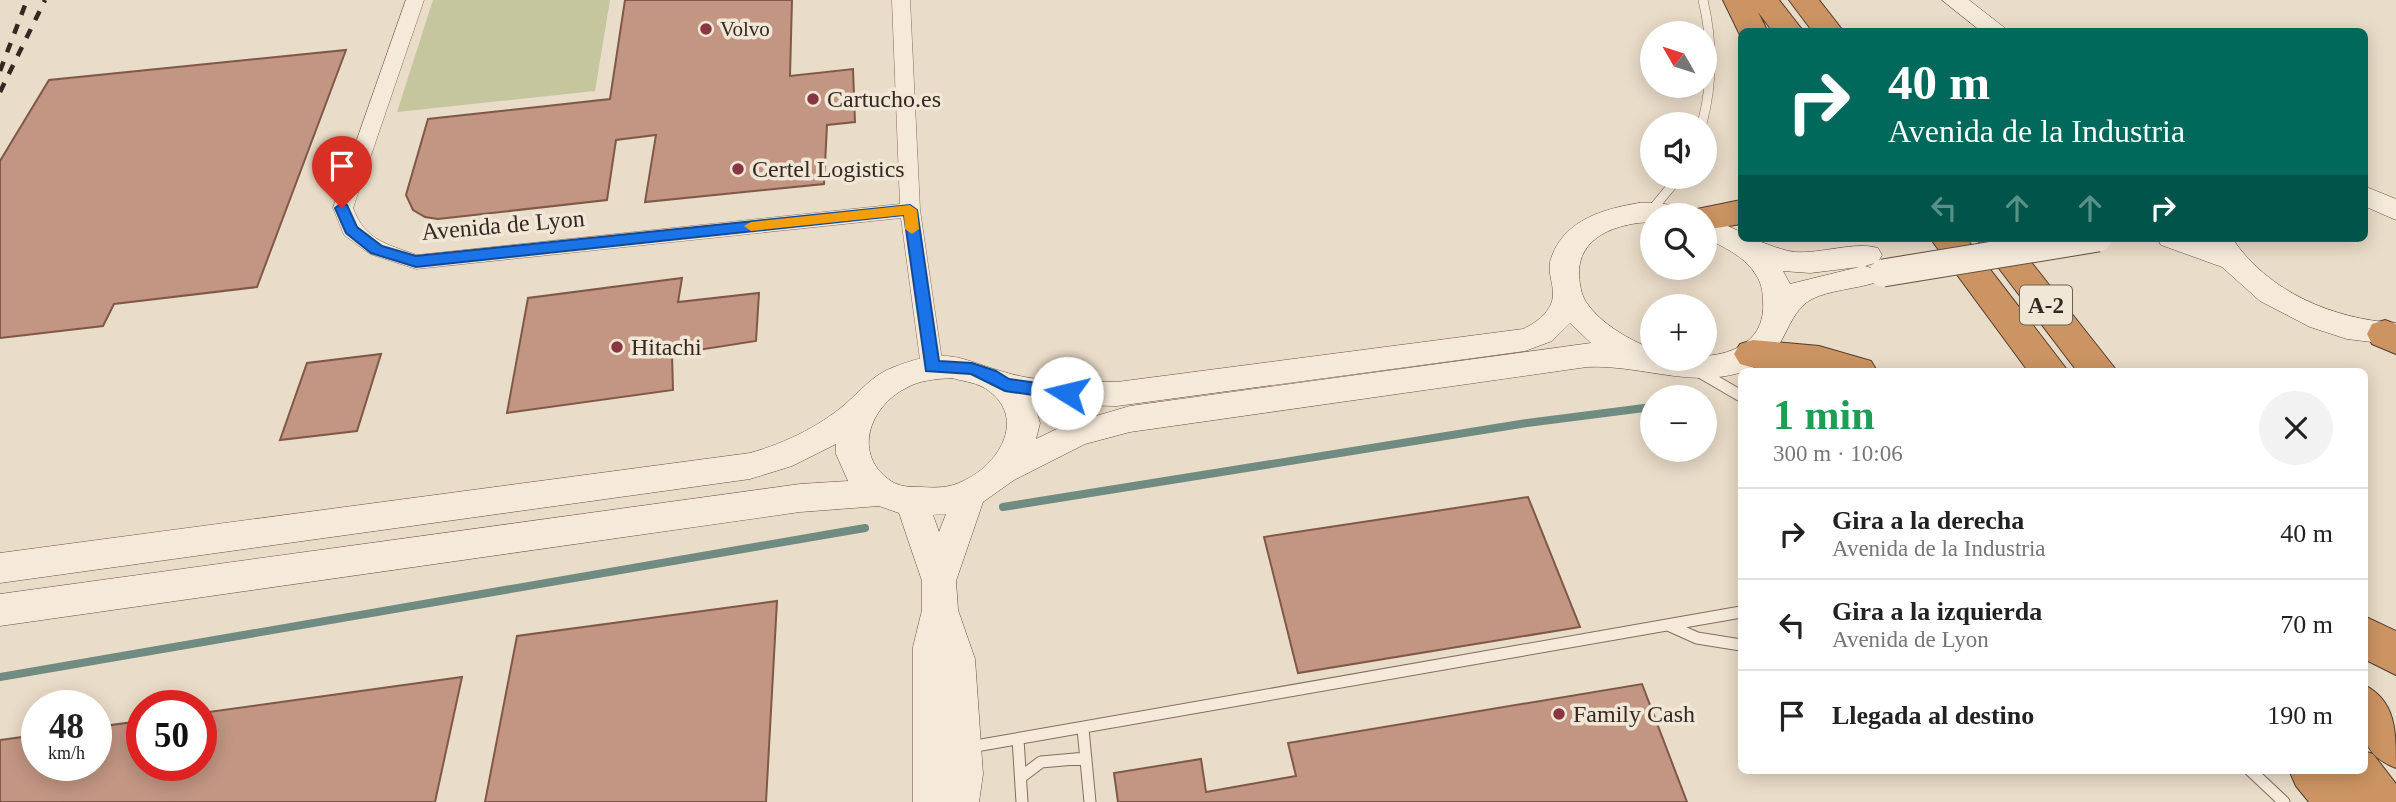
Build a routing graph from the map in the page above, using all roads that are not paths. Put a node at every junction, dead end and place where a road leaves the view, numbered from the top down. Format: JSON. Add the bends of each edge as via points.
{"nodes":[{"id":1,"x":415,"y":0,"type":"edge"},
{"id":2,"x":901,"y":0,"type":"edge"},
{"id":3,"x":1703,"y":0,"type":"edge"},
{"id":4,"x":1738,"y":0,"type":"edge"},
{"id":5,"x":1765,"y":0,"type":"edge"},
{"id":6,"x":1804,"y":0,"type":"edge"},
{"id":7,"x":1954,"y":0,"type":"edge"},
{"id":8,"x":1751,"y":28,"type":"edge"},
{"id":9,"x":1786,"y":28,"type":"edge"},
{"id":10,"x":1826,"y":28,"type":"edge"},
{"id":11,"x":1992,"y":28,"type":"edge"},
{"id":12,"x":1704,"y":112,"type":"edge"},
{"id":13,"x":2368,"y":197,"type":"edge"},
{"id":14,"x":910,"y":210,"type":"junction"},
{"id":15,"x":2396,"y":210,"type":"edge"},
{"id":16,"x":1738,"y":212,"type":"edge"},
{"id":17,"x":1640,"y":216,"type":"edge"},
{"id":18,"x":1717,"y":216,"type":"edge"},
{"id":19,"x":1717,"y":232,"type":"edge"},
{"id":20,"x":1946,"y":242,"type":"edge"},
{"id":21,"x":1950,"y":242,"type":"edge"},
{"id":22,"x":1996,"y":242,"type":"edge"},
{"id":23,"x":2064,"y":242,"type":"edge"},
{"id":24,"x":2192,"y":242,"type":"edge"},
{"id":25,"x":2224,"y":248,"type":"edge"},
{"id":26,"x":1752,"y":251,"type":"junction"},
{"id":27,"x":1875,"y":264,"type":"junction"},
{"id":28,"x":1567,"y":296,"type":"junction"},
{"id":29,"x":2051,"y":311,"type":"junction"},
{"id":30,"x":1779,"y":314,"type":"junction"},
{"id":31,"x":2392,"y":336,"type":"edge"},
{"id":32,"x":1753,"y":354,"type":"junction"},
{"id":33,"x":1640,"y":356,"type":"edge"},
{"id":34,"x":1640,"y":359,"type":"edge"},
{"id":35,"x":1717,"y":366,"type":"edge"},
{"id":36,"x":932,"y":367,"type":"junction"},
{"id":37,"x":1849,"y":368,"type":"edge"},
{"id":38,"x":2047,"y":368,"type":"edge"},
{"id":39,"x":2096,"y":368,"type":"edge"},
{"id":40,"x":2117,"y":368,"type":"edge"},
{"id":41,"x":1698,"y":371,"type":"edge"},
{"id":42,"x":1005,"y":385,"type":"junction"},
{"id":43,"x":1738,"y":394,"type":"edge"},
{"id":44,"x":860,"y":409,"type":"junction"},
{"id":45,"x":1006,"y":469,"type":"junction"},
{"id":46,"x":969,"y":495,"type":"junction"},
{"id":47,"x":896,"y":497,"type":"junction"},
{"id":48,"x":0,"y":568,"type":"edge"},
{"id":49,"x":939,"y":596,"type":"junction"},
{"id":50,"x":0,"y":610,"type":"edge"},
{"id":51,"x":1738,"y":613,"type":"edge"},
{"id":52,"x":1668,"y":625,"type":"junction"},
{"id":53,"x":2368,"y":638,"type":"edge"},
{"id":54,"x":1738,"y":645,"type":"edge"},
{"id":55,"x":931,"y":647,"type":"junction"},
{"id":56,"x":2396,"y":655,"type":"edge"},
{"id":57,"x":2368,"y":711,"type":"edge"},
{"id":58,"x":1083,"y":729,"type":"junction"},
{"id":59,"x":1018,"y":739,"type":"junction"},
{"id":60,"x":2396,"y":746,"type":"edge"},
{"id":61,"x":963,"y":748,"type":"junction"},
{"id":62,"x":1086,"y":758,"type":"junction"},
{"id":63,"x":2254,"y":774,"type":"edge"},
{"id":64,"x":2316,"y":774,"type":"edge"},
{"id":65,"x":2359,"y":774,"type":"edge"},
{"id":66,"x":1021,"y":777,"type":"junction"},
{"id":67,"x":933,"y":802,"type":"edge"},
{"id":68,"x":959,"y":802,"type":"edge"},
{"id":69,"x":1022,"y":802,"type":"edge"},
{"id":70,"x":1090,"y":802,"type":"edge"},
{"id":71,"x":2284,"y":802,"type":"edge"},
{"id":72,"x":2339,"y":802,"type":"edge"},
{"id":73,"x":2380,"y":802,"type":"edge"}],
"edges":[{"from":1,"to":14,"type":"street","name":"Avenida de Lyon","via":[[342,208],[351,230],[377,249],[416,262]]},
{"from":2,"to":14,"type":"street"},
{"from":3,"to":12,"type":"lane","via":[[1712,44]]},
{"from":4,"to":8,"type":"highway"},
{"from":5,"to":9,"type":"highway"},
{"from":6,"to":10,"type":"highway"},
{"from":7,"to":11,"type":"main road"},
{"from":13,"to":15,"type":"main road"},
{"from":14,"to":36,"type":"street"},
{"from":16,"to":18,"type":"highway"},
{"from":17,"to":28,"type":"main road","via":[[1609,218],[1578,236],[1566,253],[1562,274]]},
{"from":19,"to":26,"type":"main road"},
{"from":20,"to":27,"type":"main road"},
{"from":21,"to":38,"type":"highway","number":"A-2"},
{"from":22,"to":29,"type":"highway","number":"A-2"},
{"from":23,"to":27,"type":"main road","bridge":true},
{"from":24,"to":25,"type":"main road"},
{"from":25,"to":31,"type":"main road","via":[[2258,285],[2297,309],[2340,326]]},
{"from":26,"to":27,"type":"main road","via":[[1802,264]]},
{"from":26,"to":30,"type":"main road","via":[[1769,271],[1778,293]]},
{"from":27,"to":30,"type":"main road","via":[[1801,291]]},
{"from":28,"to":33,"type":"main road","via":[[1585,322],[1614,345]]},
{"from":28,"to":42,"type":"main road","via":[[1553,326],[1525,340],[1117,394]]},
{"from":29,"to":39,"type":"highway","number":"A-2"},
{"from":29,"to":40,"type":"highway"},
{"from":30,"to":32,"type":"main road","via":[[1773,334]]},
{"from":32,"to":35,"type":"main road"},
{"from":32,"to":37,"type":"highway","via":[[1829,361]]},
{"from":34,"to":45,"type":"main road","via":[[1587,355],[1130,419],[1076,434]]},
{"from":36,"to":42,"type":"main road","via":[[972,369]]},
{"from":36,"to":44,"type":"main road","via":[[879,389]]},
{"from":41,"to":43,"type":"lane"},
{"from":42,"to":45,"type":"main road","via":[[1017,399],[1024,433]]},
{"from":44,"to":47,"type":"main road","via":[[851,432],[851,455],[862,476]]},
{"from":44,"to":48,"type":"main road","via":[[800,450],[750,466]]},
{"from":45,"to":46,"type":"main road"},
{"from":46,"to":47,"type":"main road","via":[[934,503]]},
{"from":46,"to":49,"type":"main road"},
{"from":47,"to":49,"type":"main road"},
{"from":47,"to":50,"type":"main road","via":[[800,498]]},
{"from":49,"to":55,"type":"main road"},
{"from":49,"to":61,"type":"main road","via":[[957,659]]},
{"from":51,"to":52,"type":"lane"},
{"from":52,"to":54,"type":"lane","via":[[1697,638]]},
{"from":52,"to":58,"type":"lane"},
{"from":53,"to":56,"type":"highway"},
{"from":55,"to":61,"type":"main road","via":[[945,670],[947,746]]},
{"from":55,"to":67,"type":"main road"},
{"from":57,"to":60,"type":"highway"},
{"from":58,"to":59,"type":"lane"},
{"from":58,"to":62,"type":"lane"},
{"from":59,"to":61,"type":"lane"},
{"from":59,"to":66,"type":"lane"},
{"from":61,"to":68,"type":"main road"},
{"from":62,"to":66,"type":"lane","via":[[1041,762]]},
{"from":62,"to":70,"type":"lane"},
{"from":63,"to":71,"type":"lane"},
{"from":64,"to":72,"type":"highway"},
{"from":65,"to":73,"type":"highway"},
{"from":66,"to":69,"type":"lane"}]}
